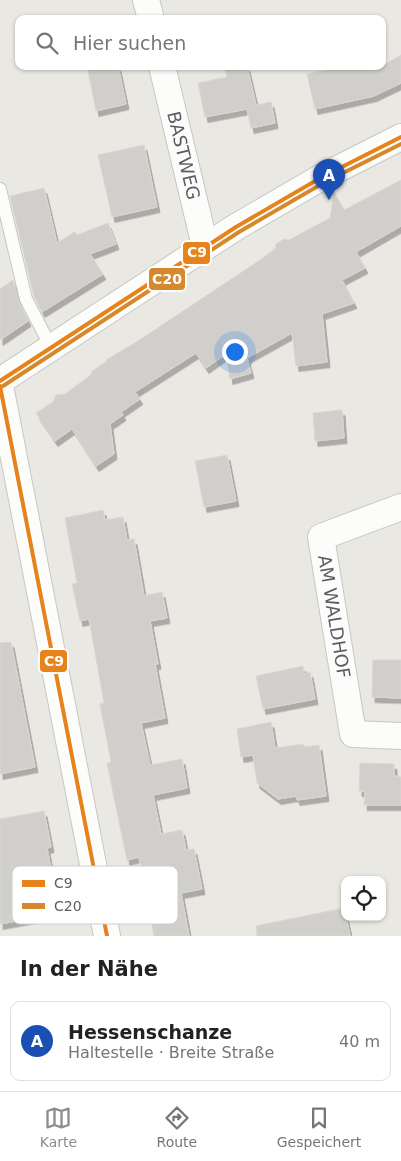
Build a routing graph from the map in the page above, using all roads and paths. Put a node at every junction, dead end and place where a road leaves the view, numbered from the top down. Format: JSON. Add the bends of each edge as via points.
{"nodes":[{"id":1,"x":146,"y":0,"type":"edge"},
{"id":2,"x":149,"y":15,"type":"edge"},
{"id":3,"x":163,"y":70,"type":"edge"},
{"id":4,"x":401,"y":138,"type":"edge"},
{"id":5,"x":0,"y":189,"type":"edge"},
{"id":6,"x":205,"y":246,"type":"junction"},
{"id":7,"x":51,"y":347,"type":"junction"},
{"id":8,"x":0,"y":381,"type":"edge"},
{"id":9,"x":0,"y":386,"type":"edge"},
{"id":10,"x":401,"y":507,"type":"edge"},
{"id":11,"x":401,"y":736,"type":"edge"},
{"id":12,"x":93,"y":866,"type":"edge"}],
"edges":[{"from":1,"to":2,"type":"street"},
{"from":3,"to":6,"type":"street","name":"BASTWEG"},
{"from":4,"to":6,"type":"street","via":[[322,177]]},
{"from":5,"to":7,"type":"lane","via":[[26,299]]},
{"from":6,"to":7,"type":"street"},
{"from":7,"to":8,"type":"street"},
{"from":9,"to":12,"type":"street"},
{"from":10,"to":11,"type":"street","name":"AM WALDHOF","via":[[321,537],[353,734]]}]}
